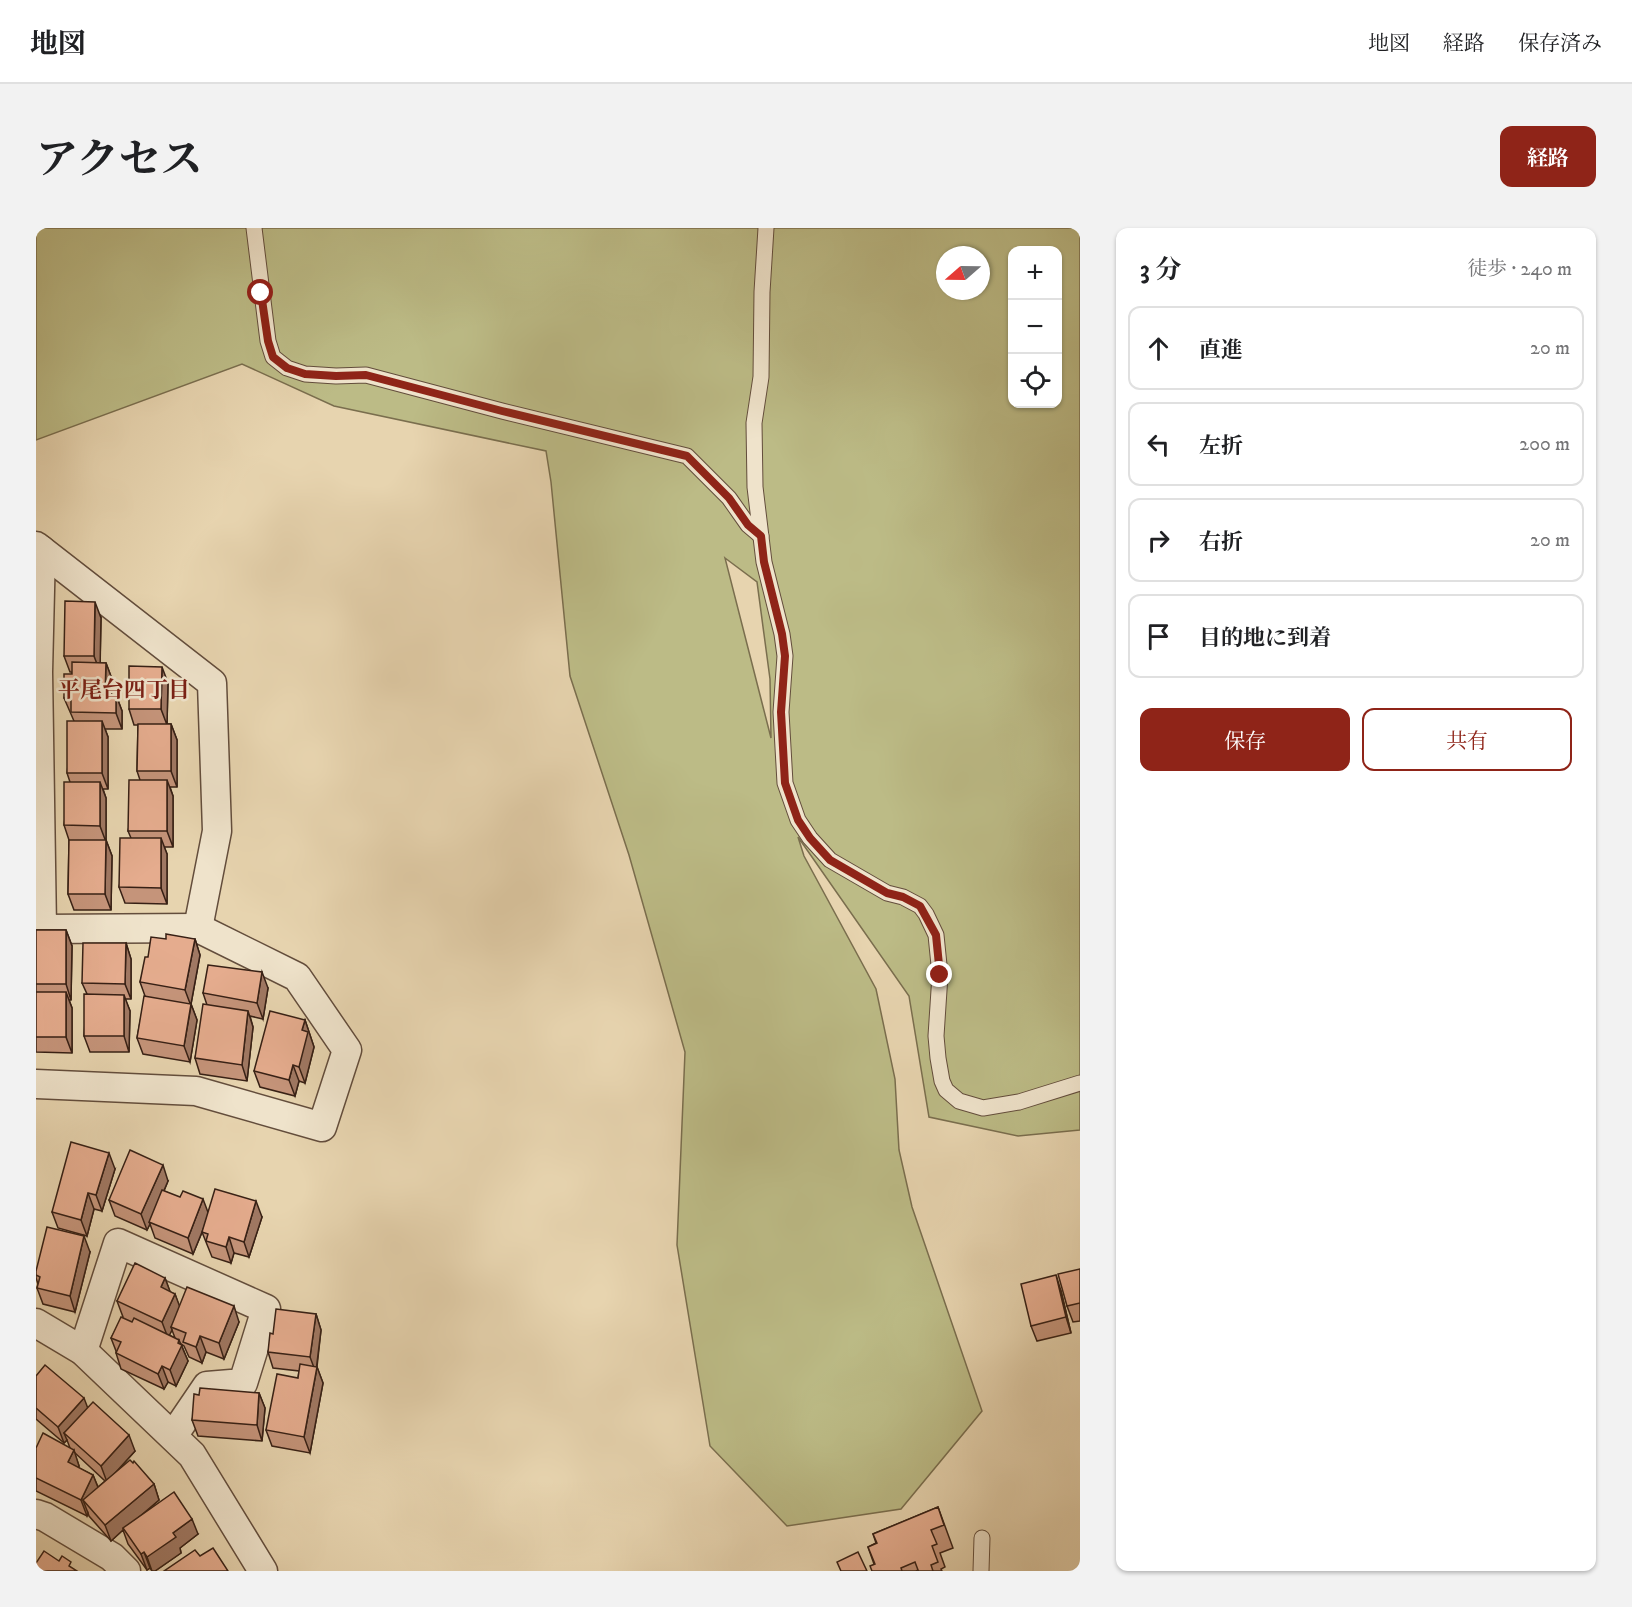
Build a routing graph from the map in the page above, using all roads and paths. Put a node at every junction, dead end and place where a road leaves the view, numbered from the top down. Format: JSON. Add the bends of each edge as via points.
{"nodes":[{"id":1,"x":254,"y":228,"type":"edge"},
{"id":2,"x":766,"y":228,"type":"edge"},
{"id":3,"x":761,"y":536,"type":"junction"},
{"id":4,"x":39,"y":548,"type":"edge"},
{"id":5,"x":37,"y":672,"type":"edge"},
{"id":6,"x":38,"y":841,"type":"edge"},
{"id":7,"x":198,"y":928,"type":"junction"},
{"id":8,"x":1080,"y":1083,"type":"edge"},
{"id":9,"x":36,"y":1084,"type":"edge"},
{"id":10,"x":36,"y":1323,"type":"edge"},
{"id":11,"x":83,"y":1351,"type":"junction"},
{"id":12,"x":173,"y":1436,"type":"junction"},
{"id":13,"x":36,"y":1514,"type":"edge"},
{"id":14,"x":982,"y":1538,"type":"dead end"},
{"id":15,"x":126,"y":1571,"type":"edge"},
{"id":16,"x":263,"y":1571,"type":"edge"},
{"id":17,"x":981,"y":1571,"type":"edge"}],
"edges":[{"from":1,"to":3,"type":"lane","via":[[268,341],[273,357],[287,368],[305,374],[366,375],[687,456]]},
{"from":2,"to":3,"type":"lane","via":[[760,378],[754,423]]},
{"from":3,"to":8,"type":"lane","via":[[785,656],[781,712],[785,783],[798,820],[830,860],[887,893],[920,906],[926,914],[936,935],[940,975],[936,1036],[946,1090],[959,1101],[983,1108],[1019,1102]]},
{"from":4,"to":5,"type":"street"},
{"from":4,"to":7,"type":"street","via":[[212,683],[217,831]]},
{"from":5,"to":6,"type":"street"},
{"from":6,"to":7,"type":"street","via":[[42,929]]},
{"from":7,"to":9,"type":"street","via":[[297,977],[347,1050],[322,1127],[196,1091]]},
{"from":10,"to":11,"type":"street"},
{"from":11,"to":12,"type":"street"},
{"from":11,"to":12,"type":"street","via":[[118,1243],[266,1309],[243,1383],[207,1386]]},
{"from":12,"to":16,"type":"street","via":[[192,1455]]},
{"from":13,"to":15,"type":"street","via":[[112,1557]]},
{"from":14,"to":17,"type":"lane"}]}
